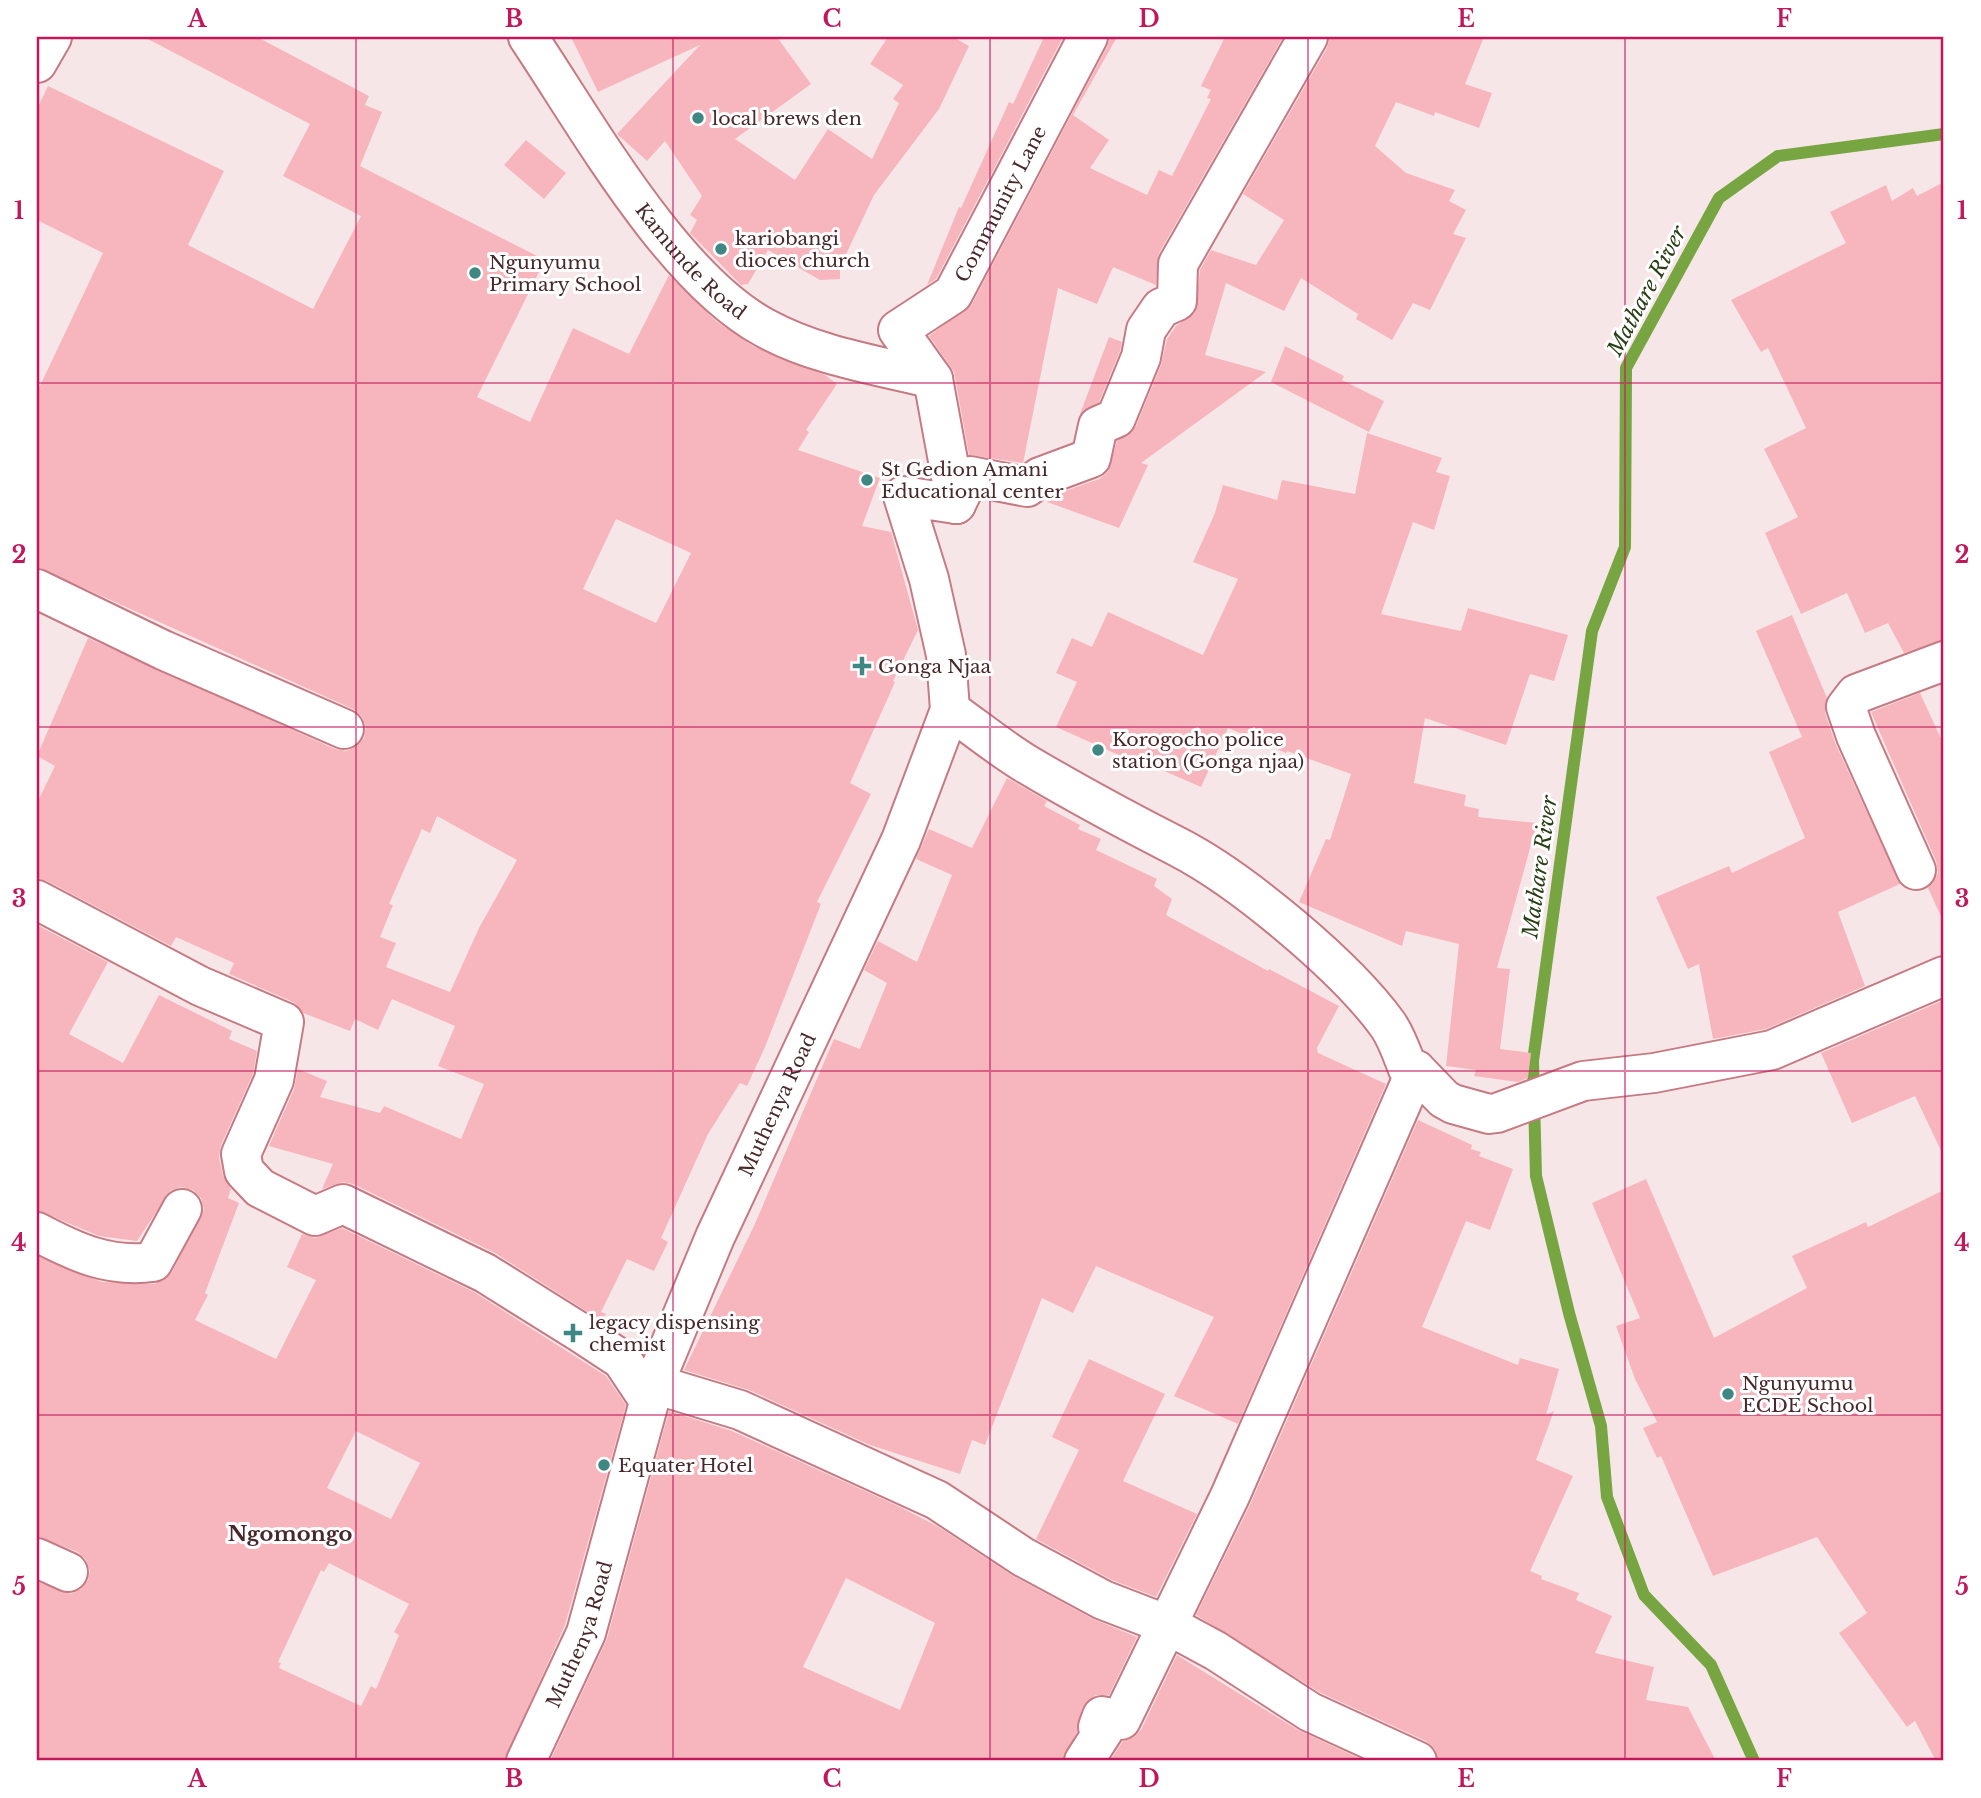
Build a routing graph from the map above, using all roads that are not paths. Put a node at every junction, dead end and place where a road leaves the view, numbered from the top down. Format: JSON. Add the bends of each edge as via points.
{"nodes":[{"id":1,"x":52,"y":37,"type":"edge"},
{"id":2,"x":528,"y":37,"type":"edge"},
{"id":3,"x":1088,"y":37,"type":"edge"},
{"id":4,"x":1308,"y":37,"type":"edge"},
{"id":5,"x":37,"y":63,"type":"edge"},
{"id":6,"x":933,"y":379,"type":"junction"},
{"id":7,"x":956,"y":504,"type":"junction"},
{"id":8,"x":37,"y":589,"type":"edge"},
{"id":9,"x":1944,"y":661,"type":"edge"},
{"id":10,"x":950,"y":710,"type":"junction"},
{"id":11,"x":344,"y":729,"type":"dead end"},
{"id":12,"x":1916,"y":870,"type":"dead end"},
{"id":13,"x":37,"y":900,"type":"edge"},
{"id":14,"x":1944,"y":976,"type":"edge"},
{"id":15,"x":1416,"y":1070,"type":"junction"},
{"id":16,"x":182,"y":1209,"type":"dead end"},
{"id":17,"x":37,"y":1232,"type":"edge"},
{"id":18,"x":651,"y":1392,"type":"junction"},
{"id":19,"x":1168,"y":1625,"type":"junction"},
{"id":20,"x":526,"y":1761,"type":"edge"},
{"id":21,"x":1084,"y":1761,"type":"edge"},
{"id":22,"x":1417,"y":1761,"type":"edge"}],
"edges":[{"from":1,"to":5,"type":"street"},
{"from":2,"to":6,"type":"street","name":"Kamunde Road","via":[[650,217],[691,268],[728,303],[764,328],[812,349]]},
{"from":3,"to":6,"type":"street","name":"Community Lane","via":[[953,294],[898,330]]},
{"from":4,"to":7,"type":"street","via":[[1178,264],[1177,301],[1161,308],[1146,330],[1127,394],[1116,418],[1098,426],[1091,458],[1040,477],[1027,487],[970,476]]},
{"from":6,"to":7,"type":"street","name":"Community Lane"},
{"from":7,"to":10,"type":"street","name":"Muthenya Road","via":[[903,496],[946,655]]},
{"from":8,"to":11,"type":"street"},
{"from":9,"to":12,"type":"street","via":[[1856,694],[1846,706]]},
{"from":10,"to":15,"type":"street","via":[[1025,763],[1146,833],[1179,847],[1233,883],[1316,948],[1388,1026],[1408,1069]]},
{"from":10,"to":18,"type":"street","name":"Muthenya Road","via":[[901,841],[715,1237]]},
{"from":13,"to":18,"type":"street","via":[[200,986],[284,1022],[274,1080],[241,1154],[244,1171],[260,1188],[315,1216],[343,1204],[485,1273],[622,1360]]},
{"from":14,"to":15,"type":"street","via":[[1772,1050],[1654,1073],[1583,1080],[1489,1114],[1444,1099]]},
{"from":15,"to":19,"type":"street","via":[[1230,1496]]},
{"from":16,"to":17,"type":"street","via":[[153,1262],[128,1265],[82,1255]]},
{"from":18,"to":19,"type":"street","via":[[740,1410],[937,1500],[1023,1557],[1103,1601]]},
{"from":18,"to":20,"type":"street","name":"Muthenya Road","via":[[586,1633]]},
{"from":19,"to":21,"type":"street","via":[[1121,1720],[1102,1716],[1098,1727],[1104,1730]]},
{"from":19,"to":22,"type":"street","via":[[1310,1712]]}]}
